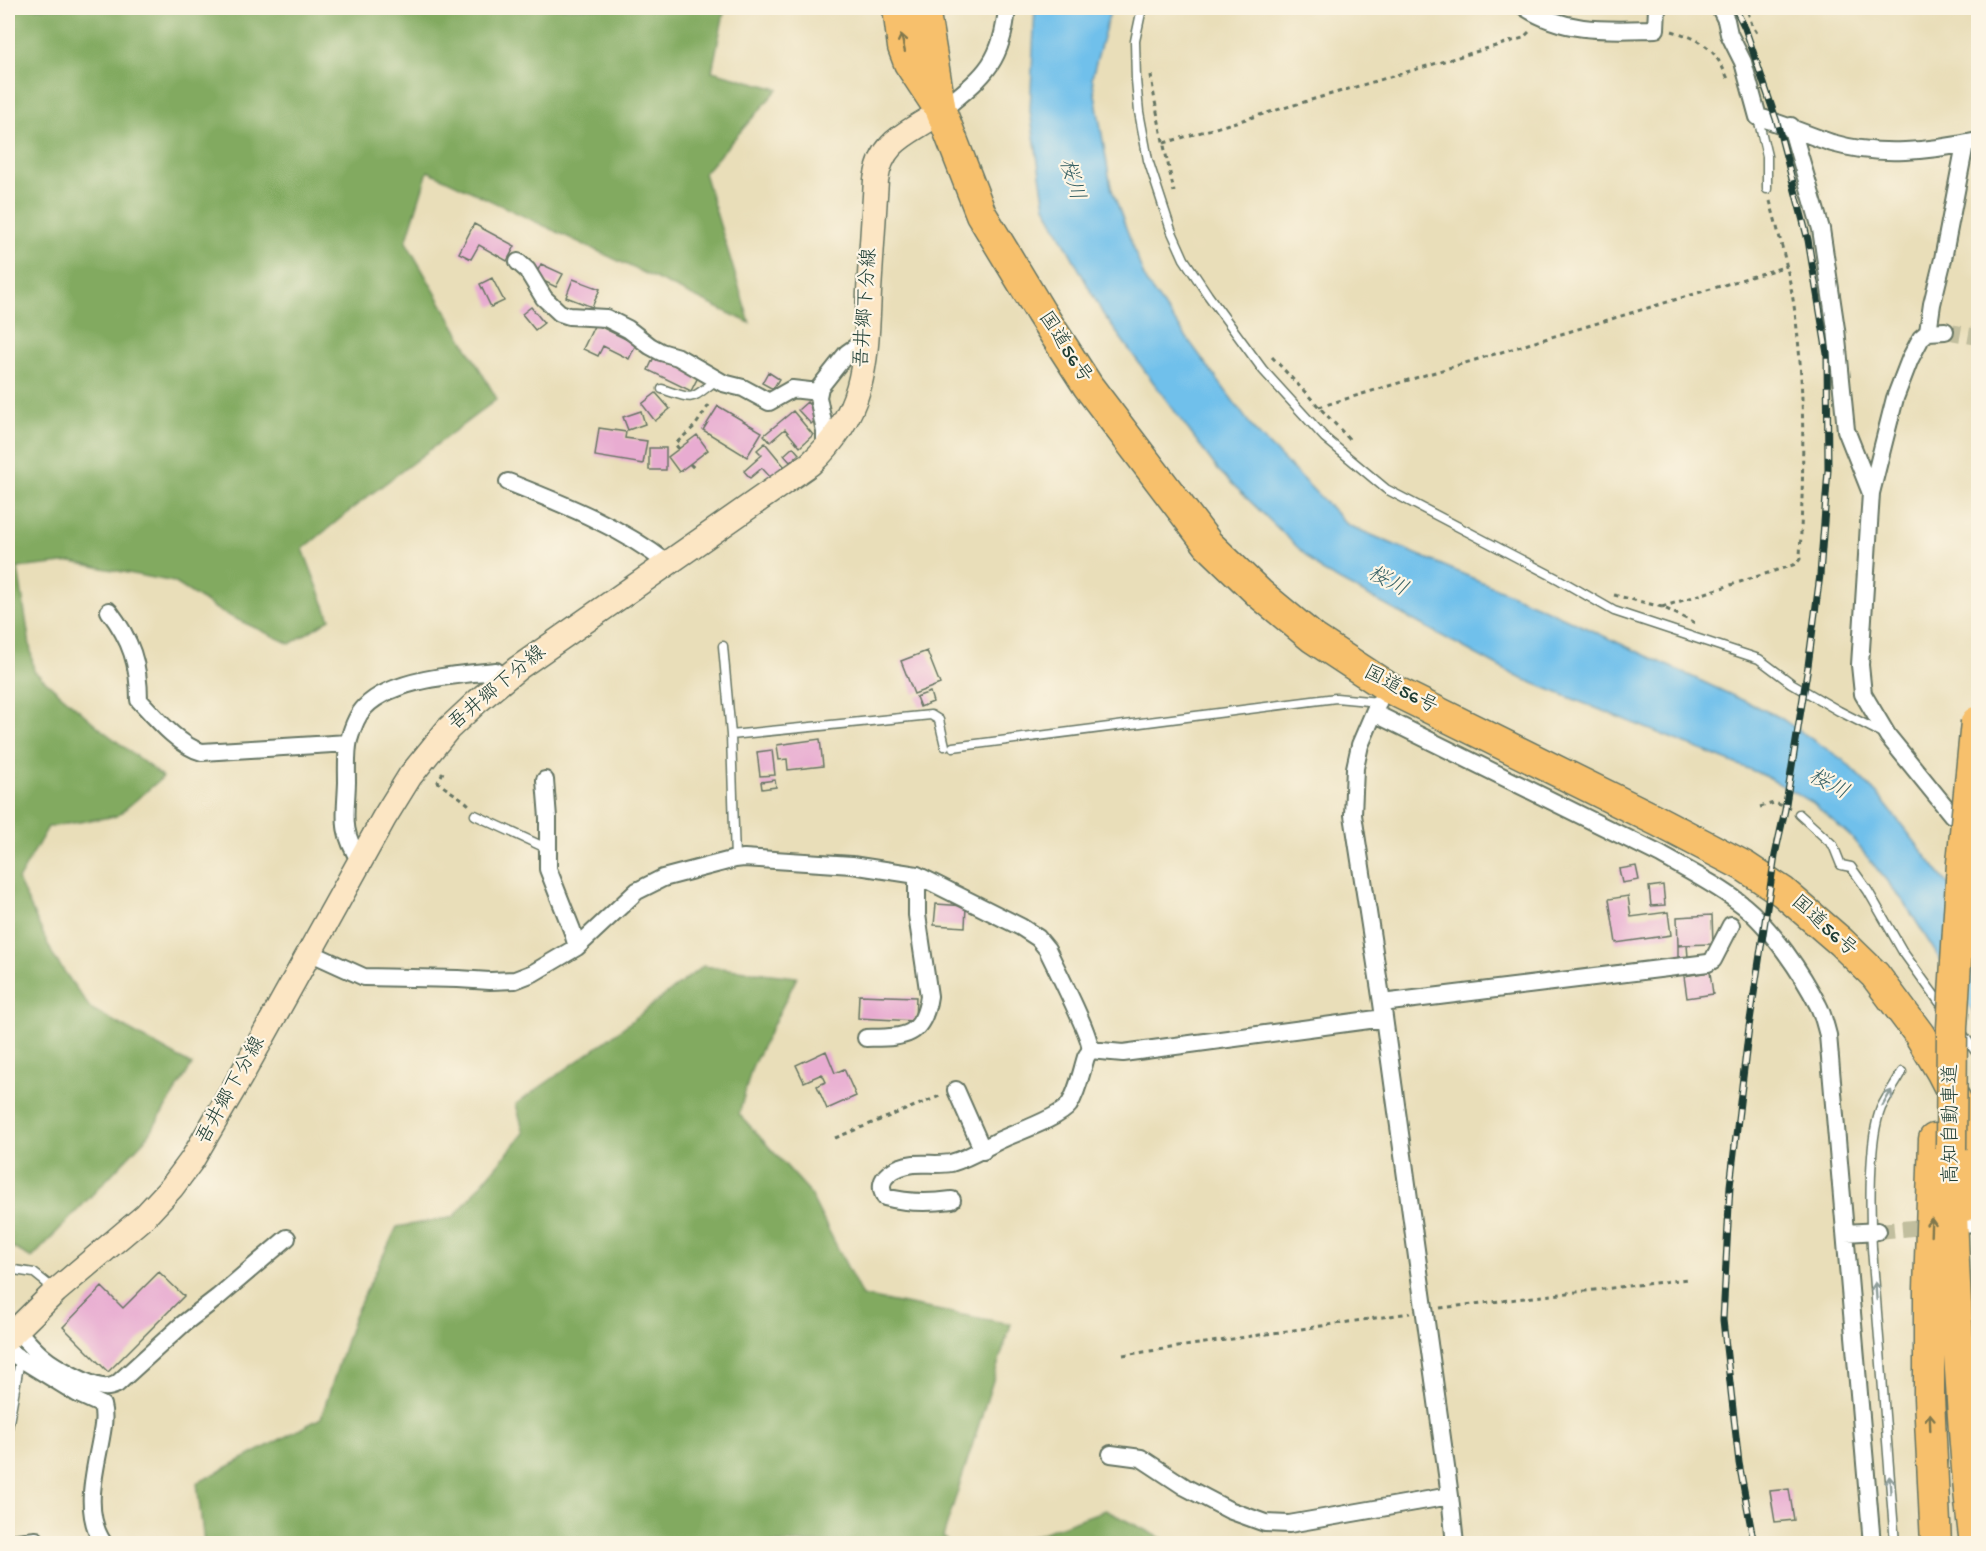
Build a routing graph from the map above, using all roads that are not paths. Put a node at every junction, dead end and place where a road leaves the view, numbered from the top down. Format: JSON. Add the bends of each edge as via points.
{"nodes":[{"id":1,"x":898,"y":8,"type":"edge"},
{"id":2,"x":924,"y":8,"type":"edge"},
{"id":3,"x":1007,"y":8,"type":"edge"},
{"id":4,"x":1142,"y":8,"type":"edge"},
{"id":5,"x":1526,"y":8,"type":"edge"},
{"id":6,"x":1657,"y":8,"type":"edge"},
{"id":7,"x":1720,"y":8,"type":"edge"},
{"id":8,"x":1544,"y":13,"type":"edge"},
{"id":9,"x":941,"y":111,"type":"junction"},
{"id":10,"x":1758,"y":117,"type":"junction"},
{"id":11,"x":1791,"y":126,"type":"junction"},
{"id":12,"x":1972,"y":142,"type":"edge"},
{"id":13,"x":1767,"y":189,"type":"road end"},
{"id":14,"x":518,"y":262,"type":"dead end"},
{"id":15,"x":867,"y":339,"type":"junction"},
{"id":16,"x":721,"y":381,"type":"junction"},
{"id":17,"x":662,"y":389,"type":"dead end"},
{"id":18,"x":818,"y":392,"type":"junction"},
{"id":19,"x":825,"y":450,"type":"junction"},
{"id":20,"x":508,"y":482,"type":"dead end"},
{"id":21,"x":1871,"y":492,"type":"junction"},
{"id":22,"x":667,"y":563,"type":"junction"},
{"id":23,"x":109,"y":611,"type":"dead end"},
{"id":24,"x":723,"y":646,"type":"dead end"},
{"id":25,"x":504,"y":678,"type":"junction"},
{"id":26,"x":1380,"y":701,"type":"junction"},
{"id":27,"x":1978,"y":713,"type":"edge"},
{"id":28,"x":731,"y":735,"type":"junction"},
{"id":29,"x":1888,"y":735,"type":"junction"},
{"id":30,"x":348,"y":743,"type":"junction"},
{"id":31,"x":545,"y":780,"type":"dead end"},
{"id":32,"x":1943,"y":805,"type":"junction"},
{"id":33,"x":1799,"y":814,"type":"road end"},
{"id":34,"x":475,"y":815,"type":"road end"},
{"id":35,"x":1978,"y":829,"type":"edge"},
{"id":36,"x":546,"y":848,"type":"junction"},
{"id":37,"x":735,"y":859,"type":"junction"},
{"id":38,"x":1978,"y":859,"type":"edge"},
{"id":39,"x":360,"y":861,"type":"junction"},
{"id":40,"x":917,"y":874,"type":"junction"},
{"id":41,"x":1731,"y":925,"type":"dead end"},
{"id":42,"x":577,"y":947,"type":"junction"},
{"id":43,"x":309,"y":952,"type":"junction"},
{"id":44,"x":1383,"y":1011,"type":"junction"},
{"id":45,"x":866,"y":1038,"type":"dead end"},
{"id":46,"x":1090,"y":1050,"type":"junction"},
{"id":47,"x":1978,"y":1055,"type":"edge"},
{"id":48,"x":1902,"y":1072,"type":"dead end"},
{"id":49,"x":956,"y":1090,"type":"road end"},
{"id":50,"x":1956,"y":1143,"type":"edge"},
{"id":51,"x":983,"y":1151,"type":"junction"},
{"id":52,"x":952,"y":1200,"type":"dead end"},
{"id":53,"x":1968,"y":1224,"type":"edge"},
{"id":54,"x":1874,"y":1231,"type":"junction"},
{"id":55,"x":1846,"y":1233,"type":"junction"},
{"id":56,"x":287,"y":1238,"type":"dead end"},
{"id":57,"x":8,"y":1269,"type":"edge"},
{"id":58,"x":56,"y":1291,"type":"junction"},
{"id":59,"x":13,"y":1344,"type":"edge"},
{"id":60,"x":1978,"y":1347,"type":"edge"},
{"id":61,"x":8,"y":1428,"type":"edge"},
{"id":62,"x":1111,"y":1454,"type":"dead end"},
{"id":63,"x":1450,"y":1496,"type":"junction"},
{"id":64,"x":36,"y":1540,"type":"dead end"},
{"id":65,"x":8,"y":1543,"type":"edge"},
{"id":66,"x":104,"y":1544,"type":"edge"},
{"id":67,"x":1455,"y":1544,"type":"edge"},
{"id":68,"x":1872,"y":1544,"type":"edge"},
{"id":69,"x":1895,"y":1544,"type":"edge"},
{"id":70,"x":1936,"y":1544,"type":"edge"},
{"id":71,"x":1975,"y":1544,"type":"edge"}],
"edges":[{"from":9,"to":1,"type":"highway","name":"国道56号","one_way":true,"via":[[909,63]]},
{"from":2,"to":9,"type":"highway","name":"国道56号"},
{"from":3,"to":9,"type":"street","via":[[998,54],[988,70]]},
{"from":4,"to":29,"type":"lane","via":[[1135,41],[1139,112],[1148,160],[1171,230],[1208,296],[1263,370],[1325,438],[1386,489],[1614,611],[1759,659],[1791,683]]},
{"from":5,"to":8,"type":"street"},
{"from":6,"to":8,"type":"street","via":[[1656,29],[1581,29]]},
{"from":7,"to":10,"type":"street","via":[[1743,62]]},
{"from":9,"to":15,"type":"main road","name":"吾井郷下分線","via":[[901,137],[880,160]]},
{"from":9,"to":26,"type":"highway","name":"国道56号","via":[[981,214],[1088,386],[1208,544]]},
{"from":10,"to":11,"type":"street"},
{"from":10,"to":13,"type":"lane","via":[[1767,156]]},
{"from":11,"to":12,"type":"street","via":[[1832,143],[1867,151],[1908,151]]},
{"from":11,"to":21,"type":"street","via":[[1821,229],[1846,430]]},
{"from":12,"to":21,"type":"street","via":[[1932,304],[1937,332],[1921,338],[1910,359],[1895,398]]},
{"from":14,"to":16,"type":"street","via":[[560,313],[606,318],[660,352],[678,357]]},
{"from":15,"to":18,"type":"street","via":[[837,363]]},
{"from":15,"to":19,"type":"main road","name":"吾井郷下分線","via":[[858,395],[846,421]]},
{"from":16,"to":17,"type":"lane","via":[[691,398]]},
{"from":16,"to":18,"type":"street","via":[[769,402],[792,389]]},
{"from":18,"to":19,"type":"street"},
{"from":19,"to":22,"type":"main road","name":"吾井郷下分線","via":[[806,468]]},
{"from":20,"to":22,"type":"street","via":[[614,529]]},
{"from":21,"to":29,"type":"street","via":[[1860,665],[1863,694]]},
{"from":22,"to":25,"type":"main road","name":"吾井郷下分線"},
{"from":23,"to":30,"type":"street","via":[[128,639],[139,679],[139,700],[170,733],[196,750]]},
{"from":24,"to":28,"type":"lane"},
{"from":25,"to":30,"type":"street","via":[[496,671],[396,687],[363,708]]},
{"from":25,"to":39,"type":"main road","name":"吾井郷下分線","via":[[436,744],[398,796]]},
{"from":26,"to":28,"type":"lane","via":[[1336,698],[949,746],[939,720],[931,715]]},
{"from":26,"to":44,"type":"street","via":[[1360,744],[1353,815]]},
{"from":26,"to":50,"type":"highway","name":"国道56号","via":[[1656,820],[1783,892],[1875,975],[1924,1043],[1941,1071]]},
{"from":26,"to":55,"type":"street","via":[[1680,866],[1740,903],[1775,940],[1819,1006],[1828,1035]]},
{"from":27,"to":50,"type":"highway","bridge":true,"via":[[1962,863],[1952,1028]]},
{"from":28,"to":37,"type":"lane"},
{"from":29,"to":32,"type":"street"},
{"from":30,"to":39,"type":"street","via":[[345,831]]},
{"from":31,"to":36,"type":"street"},
{"from":32,"to":35,"type":"street","via":[[1952,815]]},
{"from":32,"to":38,"type":"street"},
{"from":33,"to":47,"type":"lane","via":[[1833,845],[1841,865],[1851,867],[1904,952]]},
{"from":34,"to":36,"type":"lane"},
{"from":36,"to":42,"type":"street","via":[[548,869]]},
{"from":37,"to":40,"type":"street","via":[[852,865]]},
{"from":37,"to":42,"type":"street","via":[[663,878],[637,891]]},
{"from":39,"to":43,"type":"main road","name":"吾井郷下分線"},
{"from":40,"to":45,"type":"street","via":[[917,915],[929,996],[927,1008],[921,1024],[907,1034]]},
{"from":40,"to":46,"type":"street","via":[[1038,938],[1047,949],[1084,1028]]},
{"from":41,"to":44,"type":"street","via":[[1713,960],[1707,963]]},
{"from":42,"to":43,"type":"street","via":[[515,980],[490,981],[364,977]]},
{"from":43,"to":58,"type":"main road","name":"吾井郷下分線","via":[[241,1076],[172,1187],[146,1215]]},
{"from":44,"to":46,"type":"street","via":[[1123,1053]]},
{"from":44,"to":63,"type":"street"},
{"from":46,"to":51,"type":"street","via":[[1068,1106]]},
{"from":54,"to":48,"type":"lane","one_way":true,"via":[[1875,1131],[1881,1108]]},
{"from":49,"to":51,"type":"street"},
{"from":50,"to":53,"type":"highway"},
{"from":70,"to":50,"type":"highway","one_way":true,"via":[[1929,1300]]},
{"from":50,"to":71,"type":"highway","name":"高知自動車道","via":[[1953,1262],[1968,1495]]},
{"from":51,"to":52,"type":"street","via":[[949,1163],[897,1168],[881,1182],[885,1197],[894,1200]]},
{"from":53,"to":60,"type":"highway"},
{"from":54,"to":55,"type":"street"},
{"from":69,"to":54,"type":"lane","one_way":true},
{"from":55,"to":68,"type":"street"},
{"from":56,"to":59,"type":"street","via":[[110,1387],[90,1384]]},
{"from":57,"to":58,"type":"lane","via":[[34,1273]]},
{"from":58,"to":59,"type":"main road","name":"吾井郷下分線"},
{"from":59,"to":61,"type":"lane"},
{"from":59,"to":66,"type":"street","via":[[37,1368],[102,1405],[92,1514]]},
{"from":62,"to":63,"type":"street","via":[[1141,1458],[1185,1487],[1265,1523],[1289,1524]]},
{"from":63,"to":67,"type":"street"},
{"from":64,"to":65,"type":"street"}]}
